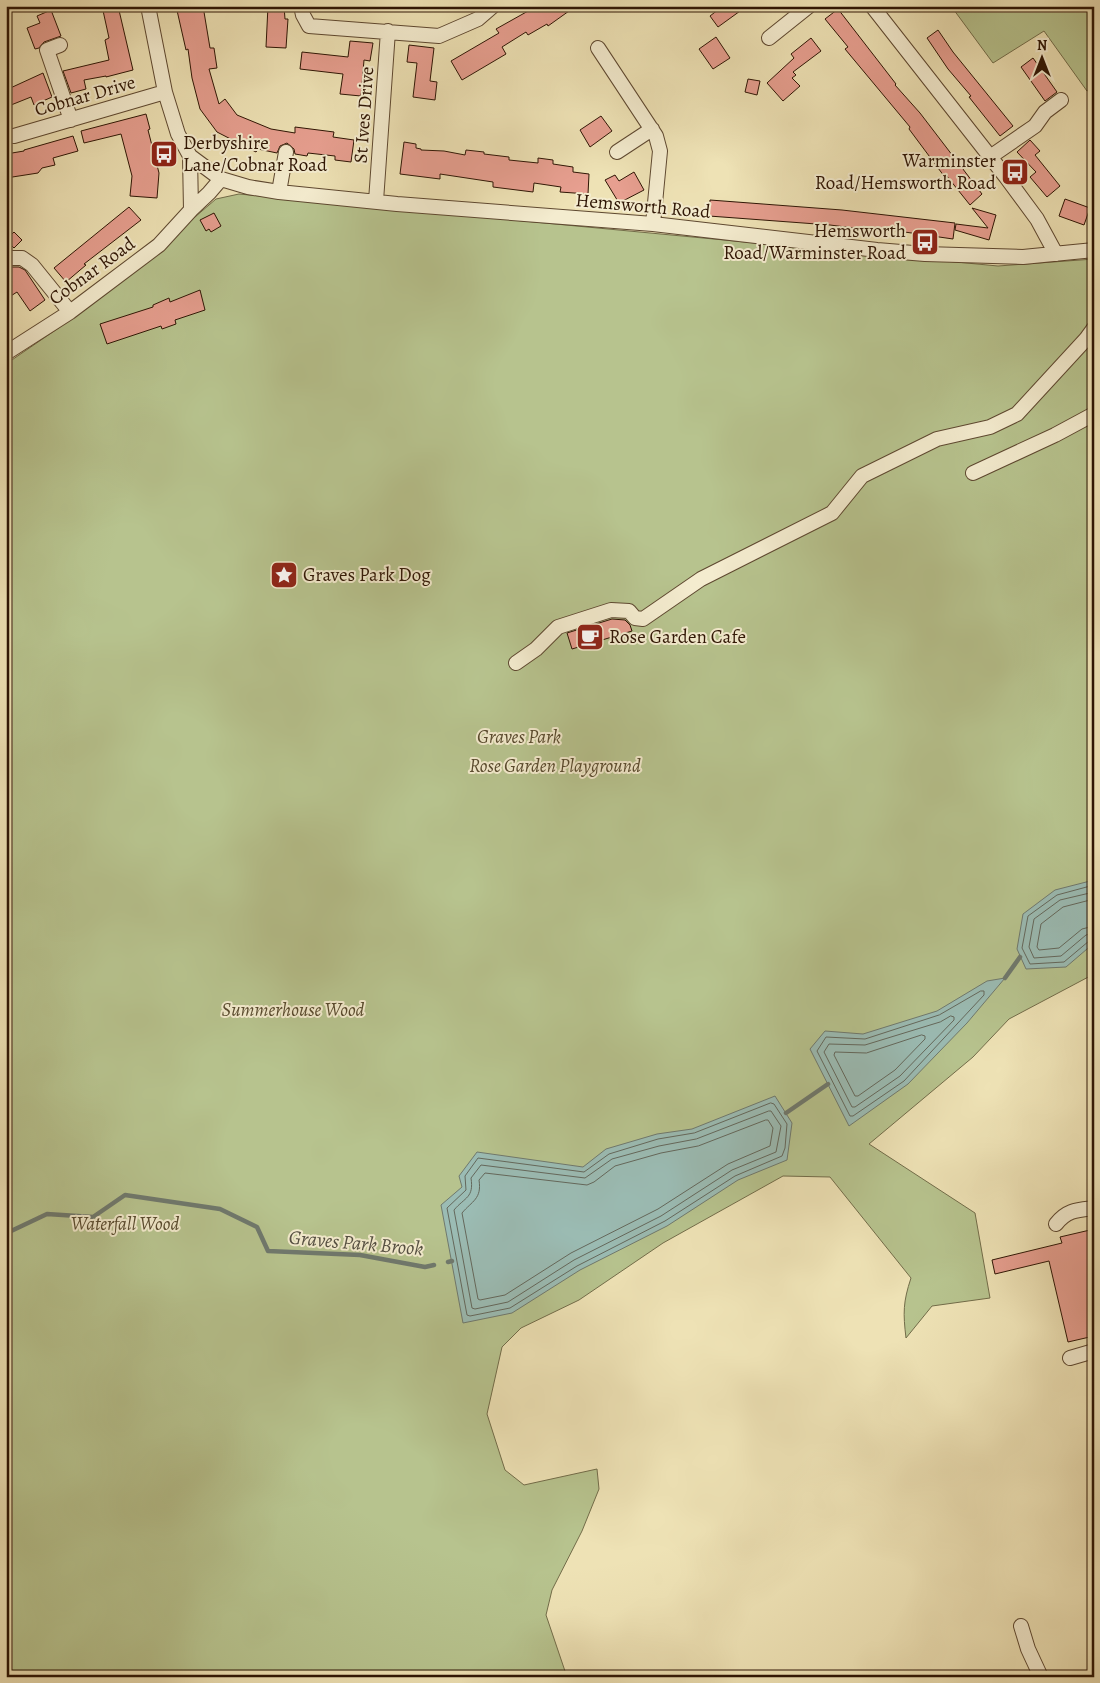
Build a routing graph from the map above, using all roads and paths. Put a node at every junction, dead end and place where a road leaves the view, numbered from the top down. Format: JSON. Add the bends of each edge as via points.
{"nodes":[{"id":1,"x":148,"y":6,"type":"edge"},
{"id":2,"x":301,"y":6,"type":"edge"},
{"id":3,"x":809,"y":6,"type":"edge"},
{"id":4,"x":872,"y":6,"type":"edge"},
{"id":5,"x":491,"y":7,"type":"edge"},
{"id":6,"x":388,"y":31,"type":"junction"},
{"id":7,"x":769,"y":38,"type":"dead end"},
{"id":8,"x":60,"y":45,"type":"dead end"},
{"id":9,"x":598,"y":48,"type":"dead end"},
{"id":10,"x":166,"y":92,"type":"junction"},
{"id":11,"x":1061,"y":100,"type":"dead end"},
{"id":12,"x":71,"y":120,"type":"junction"},
{"id":13,"x":652,"y":129,"type":"junction"},
{"id":14,"x":14,"y":136,"type":"dead end"},
{"id":15,"x":286,"y":152,"type":"dead end"},
{"id":16,"x":617,"y":152,"type":"dead end"},
{"id":17,"x":190,"y":156,"type":"junction"},
{"id":18,"x":990,"y":157,"type":"junction"},
{"id":19,"x":221,"y":179,"type":"junction"},
{"id":20,"x":279,"y":192,"type":"junction"},
{"id":21,"x":376,"y":201,"type":"junction"},
{"id":22,"x":191,"y":210,"type":"junction"},
{"id":23,"x":653,"y":224,"type":"junction"},
{"id":24,"x":1094,"y":250,"type":"edge"},
{"id":25,"x":1056,"y":254,"type":"junction"},
{"id":26,"x":6,"y":258,"type":"edge"},
{"id":27,"x":70,"y":312,"type":"junction"},
{"id":28,"x":1094,"y":328,"type":"edge"},
{"id":29,"x":6,"y":353,"type":"edge"},
{"id":30,"x":1094,"y":414,"type":"edge"},
{"id":31,"x":973,"y":473,"type":"dead end"},
{"id":32,"x":516,"y":663,"type":"dead end"},
{"id":33,"x":1094,"y":1208,"type":"edge"},
{"id":34,"x":1056,"y":1224,"type":"dead end"},
{"id":35,"x":1094,"y":1351,"type":"edge"},
{"id":36,"x":1070,"y":1358,"type":"dead end"},
{"id":37,"x":1021,"y":1626,"type":"dead end"},
{"id":38,"x":1042,"y":1677,"type":"edge"}],
"edges":[{"from":1,"to":10,"type":"street"},
{"from":2,"to":6,"type":"street","via":[[309,26]]},
{"from":3,"to":7,"type":"street"},
{"from":4,"to":18,"type":"street"},
{"from":5,"to":6,"type":"street","via":[[478,19],[439,36]]},
{"from":6,"to":21,"type":"street","name":"St Ives Drive"},
{"from":8,"to":12,"type":"street","via":[[47,50]]},
{"from":9,"to":13,"type":"street"},
{"from":10,"to":12,"type":"street","name":"Cobnar Drive"},
{"from":10,"to":17,"type":"street","via":[[178,134]]},
{"from":11,"to":18,"type":"street","via":[[1045,112],[1036,126]]},
{"from":12,"to":14,"type":"street","name":"Cobnar Drive"},
{"from":13,"to":16,"type":"street"},
{"from":13,"to":23,"type":"street","via":[[660,151]]},
{"from":15,"to":20,"type":"street"},
{"from":17,"to":19,"type":"street"},
{"from":17,"to":22,"type":"street"},
{"from":18,"to":25,"type":"street","via":[[1037,219]]},
{"from":19,"to":20,"type":"street","name":"Hemsworth Road"},
{"from":19,"to":22,"type":"street","name":"Cobnar Road"},
{"from":20,"to":21,"type":"street","name":"Hemsworth Road"},
{"from":21,"to":23,"type":"street","name":"Hemsworth Road"},
{"from":22,"to":27,"type":"street","name":"Cobnar Road","via":[[160,248]]},
{"from":23,"to":25,"type":"street","name":"Hemsworth Road","via":[[924,254],[1013,257]]},
{"from":24,"to":25,"type":"street","name":"Hemsworth Road"},
{"from":26,"to":27,"type":"street","via":[[22,258],[32,265]]},
{"from":27,"to":29,"type":"street","name":"Cobnar Road"},
{"from":28,"to":32,"type":"street","via":[[1017,414],[990,427],[937,439],[862,476],[832,513],[701,579],[643,619],[635,618],[629,611],[611,610],[558,627]]},
{"from":30,"to":31,"type":"street"},
{"from":33,"to":34,"type":"street","via":[[1063,1215]]},
{"from":35,"to":36,"type":"street"},
{"from":37,"to":38,"type":"street"}]}
